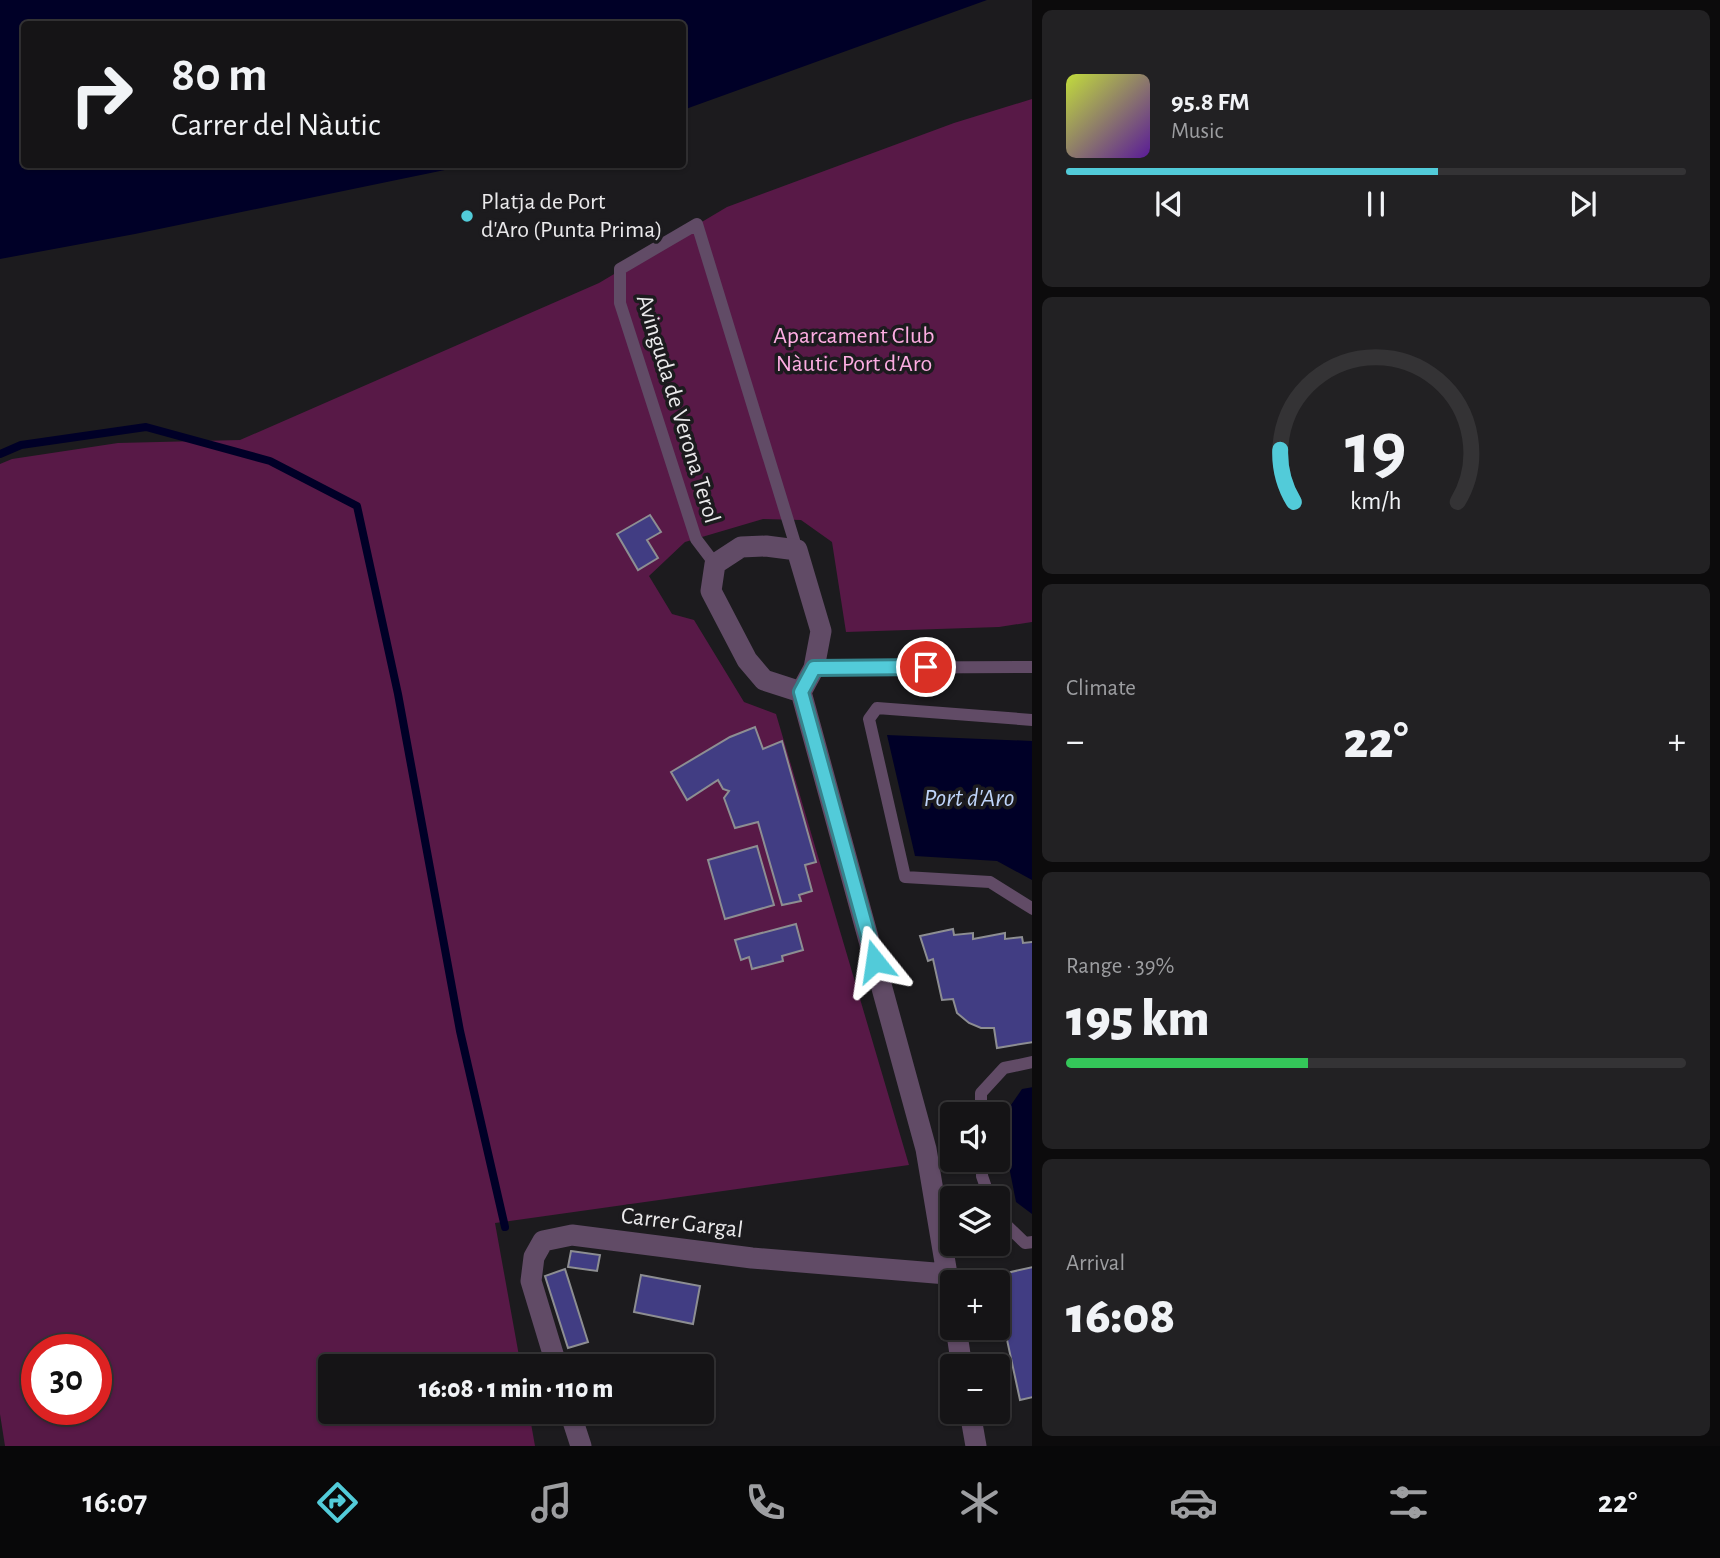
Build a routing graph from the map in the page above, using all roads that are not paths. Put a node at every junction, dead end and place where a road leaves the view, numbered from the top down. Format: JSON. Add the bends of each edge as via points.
{"nodes":[{"id":1,"x":797,"y":550,"type":"junction"},
{"id":2,"x":715,"y":564,"type":"junction"},
{"id":3,"x":1032,"y":667,"type":"edge"},
{"id":4,"x":814,"y":668,"type":"junction"},
{"id":5,"x":801,"y":692,"type":"junction"},
{"id":6,"x":1032,"y":720,"type":"edge"},
{"id":7,"x":1032,"y":909,"type":"edge"},
{"id":8,"x":1032,"y":1062,"type":"edge"},
{"id":9,"x":981,"y":1102,"type":"edge"},
{"id":10,"x":1010,"y":1229,"type":"edge"},
{"id":11,"x":1032,"y":1242,"type":"edge"},
{"id":12,"x":946,"y":1270,"type":"edge"},
{"id":13,"x":940,"y":1273,"type":"edge"},
{"id":14,"x":553,"y":1354,"type":"edge"},
{"id":15,"x":574,"y":1424,"type":"edge"},
{"id":16,"x":972,"y":1424,"type":"edge"},
{"id":17,"x":581,"y":1446,"type":"edge"},
{"id":18,"x":975,"y":1446,"type":"edge"}],
"edges":[{"from":1,"to":2,"type":"street","via":[[741,547]]},
{"from":1,"to":2,"type":"lane","name":"Avinguda de Verona Terol","via":[[696,224],[620,269],[620,303],[695,539]]},
{"from":1,"to":4,"type":"street","via":[[821,631]]},
{"from":2,"to":5,"type":"street","via":[[711,591],[747,660],[765,680]]},
{"from":3,"to":4,"type":"lane"},
{"from":4,"to":5,"type":"street"},
{"from":5,"to":12,"type":"street","via":[[926,1149]]},
{"from":6,"to":7,"type":"lane","via":[[877,708],[869,719],[905,877],[990,882]]},
{"from":8,"to":9,"type":"lane","via":[[1004,1068],[981,1093]]},
{"from":10,"to":11,"type":"lane","via":[[1025,1243]]},
{"from":13,"to":14,"type":"street","name":"Carrer Gargal","via":[[752,1258],[572,1235],[543,1241],[534,1256],[531,1281]]},
{"from":15,"to":17,"type":"street"},
{"from":16,"to":18,"type":"street"}]}
